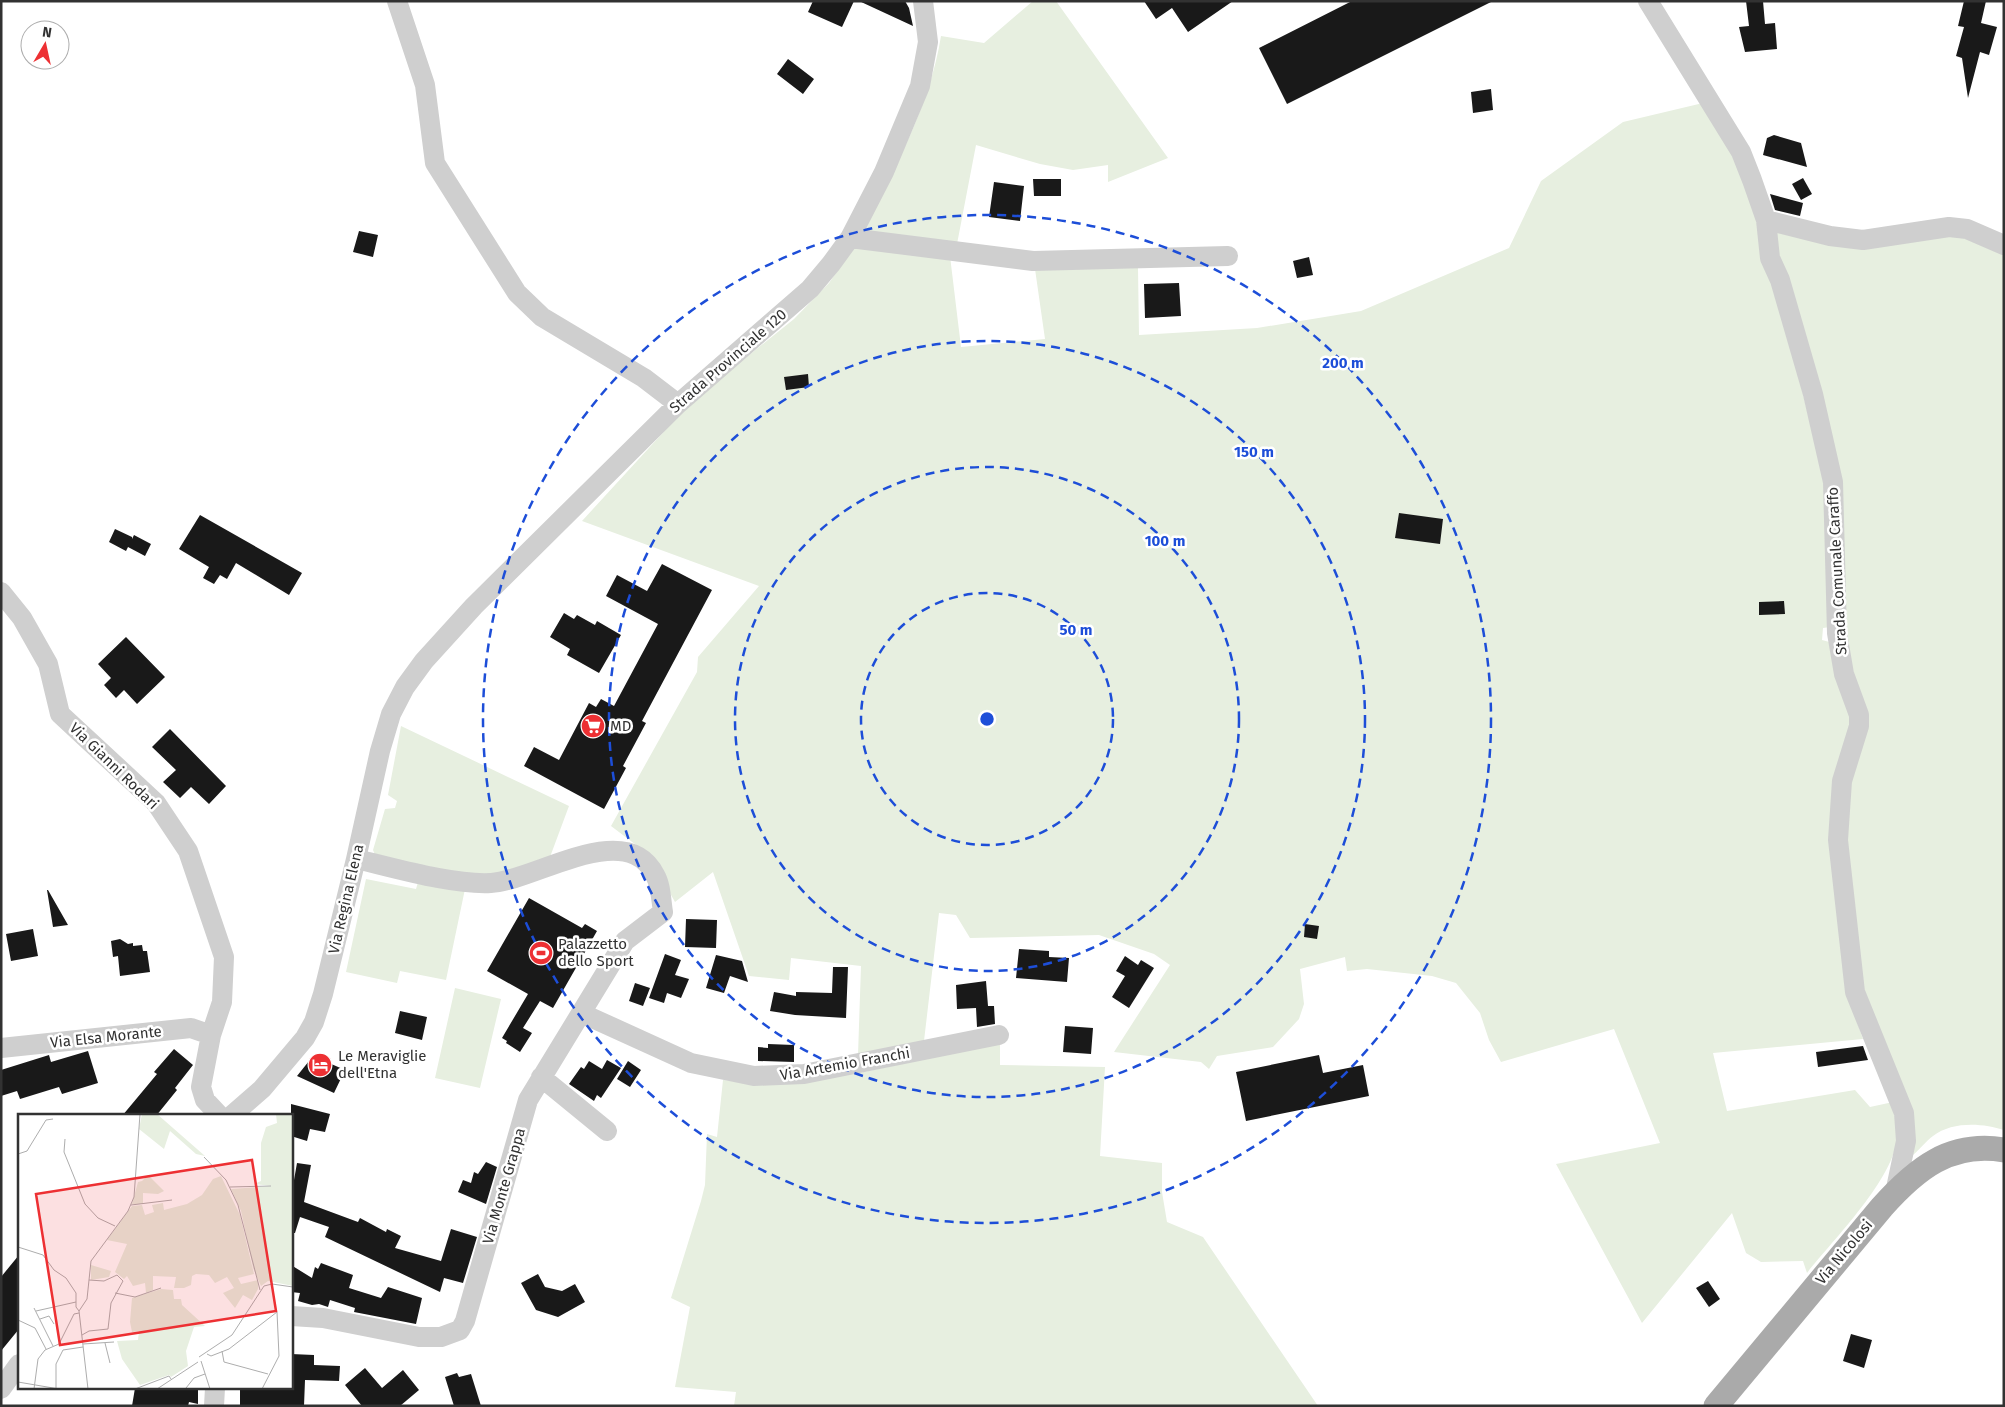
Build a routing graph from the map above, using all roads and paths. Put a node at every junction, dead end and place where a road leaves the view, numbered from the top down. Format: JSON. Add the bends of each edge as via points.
{"nodes":[{"id":1,"x":397,"y":1,"type":"edge"},
{"id":2,"x":923,"y":1,"type":"edge"},
{"id":3,"x":1648,"y":1,"type":"edge"},
{"id":4,"x":1766,"y":220,"type":"junction"},
{"id":5,"x":850,"y":238,"type":"junction"},
{"id":6,"x":2004,"y":245,"type":"edge"},
{"id":7,"x":1228,"y":256,"type":"dead end"},
{"id":8,"x":678,"y":404,"type":"junction"},
{"id":9,"x":1,"y":592,"type":"edge"},
{"id":10,"x":424,"y":661,"type":"joint"},
{"id":11,"x":356,"y":860,"type":"junction"},
{"id":12,"x":581,"y":1013,"type":"junction"},
{"id":13,"x":211,"y":1035,"type":"junction"},
{"id":14,"x":999,"y":1035,"type":"dead end"},
{"id":15,"x":1,"y":1048,"type":"edge"},
{"id":16,"x":541,"y":1077,"type":"junction"},
{"id":17,"x":218,"y":1114,"type":"edge"},
{"id":18,"x":233,"y":1114,"type":"edge"},
{"id":19,"x":607,"y":1131,"type":"dead end"},
{"id":20,"x":2004,"y":1150,"type":"edge"},
{"id":21,"x":1895,"y":1193,"type":"junction"},
{"id":22,"x":292,"y":1316,"type":"edge"},
{"id":23,"x":18,"y":1365,"type":"edge"},
{"id":24,"x":1,"y":1389,"type":"edge"},
{"id":25,"x":215,"y":1390,"type":"edge"},
{"id":26,"x":214,"y":1406,"type":"edge"},
{"id":27,"x":1716,"y":1406,"type":"edge"}],
"edges":[{"from":1,"to":8,"type":"street","via":[[425,84],[435,163],[516,293],[542,317],[644,378]]},
{"from":2,"to":5,"type":"street","name":"Strada Provinciale 120","via":[[928,42],[920,86],[884,172]]},
{"from":3,"to":4,"type":"street","name":"Strada Comunale Caraffo","via":[[1741,152]]},
{"from":4,"to":6,"type":"street","via":[[1830,236],[1862,240],[1949,227],[1967,229]]},
{"from":4,"to":21,"type":"street","name":"Strada Comunale Caraffo","via":[[1770,258],[1780,280],[1810,384],[1833,482],[1838,633],[1844,674],[1859,715],[1859,726],[1842,781],[1838,840],[1855,992],[1904,1113],[1906,1141]]},
{"from":5,"to":7,"type":"street","via":[[1033,261]]},
{"from":5,"to":8,"type":"street","name":"Strada Provinciale 120","via":[[810,289]]},
{"from":8,"to":10,"type":"street","name":"Strada Provinciale 120","via":[[474,606]]},
{"from":9,"to":13,"type":"street","name":"Via Gianni Rodari","via":[[22,618],[48,664],[60,714],[156,803],[188,851],[224,957],[222,1002]]},
{"from":10,"to":11,"type":"street","name":"Via Regina Elena","via":[[391,714]]},
{"from":11,"to":12,"type":"street","name":"Via Monte Grappa","via":[[472,884],[515,880],[599,851],[635,856],[656,875],[663,912],[625,941]]},
{"from":11,"to":18,"type":"street","name":"Via Regina Elena","via":[[324,994],[314,1022],[305,1038],[262,1089]]},
{"from":12,"to":14,"type":"street","name":"Via Artemio Franchi","via":[[691,1063],[754,1076],[804,1074]]},
{"from":12,"to":16,"type":"street","name":"Via Monte Grappa"},
{"from":13,"to":15,"type":"street","name":"Via Elsa Morante","via":[[190,1028]]},
{"from":13,"to":17,"type":"street","name":"Via Gianni Rodari","via":[[201,1087],[205,1100]]},
{"from":16,"to":19,"type":"street"},
{"from":16,"to":22,"type":"street","name":"Via Monte Grappa","via":[[528,1100],[460,1330],[441,1336],[419,1337],[323,1318]]},
{"from":20,"to":21,"type":"main road","name":"Via Nicolosi","via":[[1973,1148],[1952,1153],[1932,1163]]},
{"from":21,"to":27,"type":"main road","name":"Via Nicolosi"},
{"from":23,"to":24,"type":"street"},
{"from":25,"to":26,"type":"street"}]}
